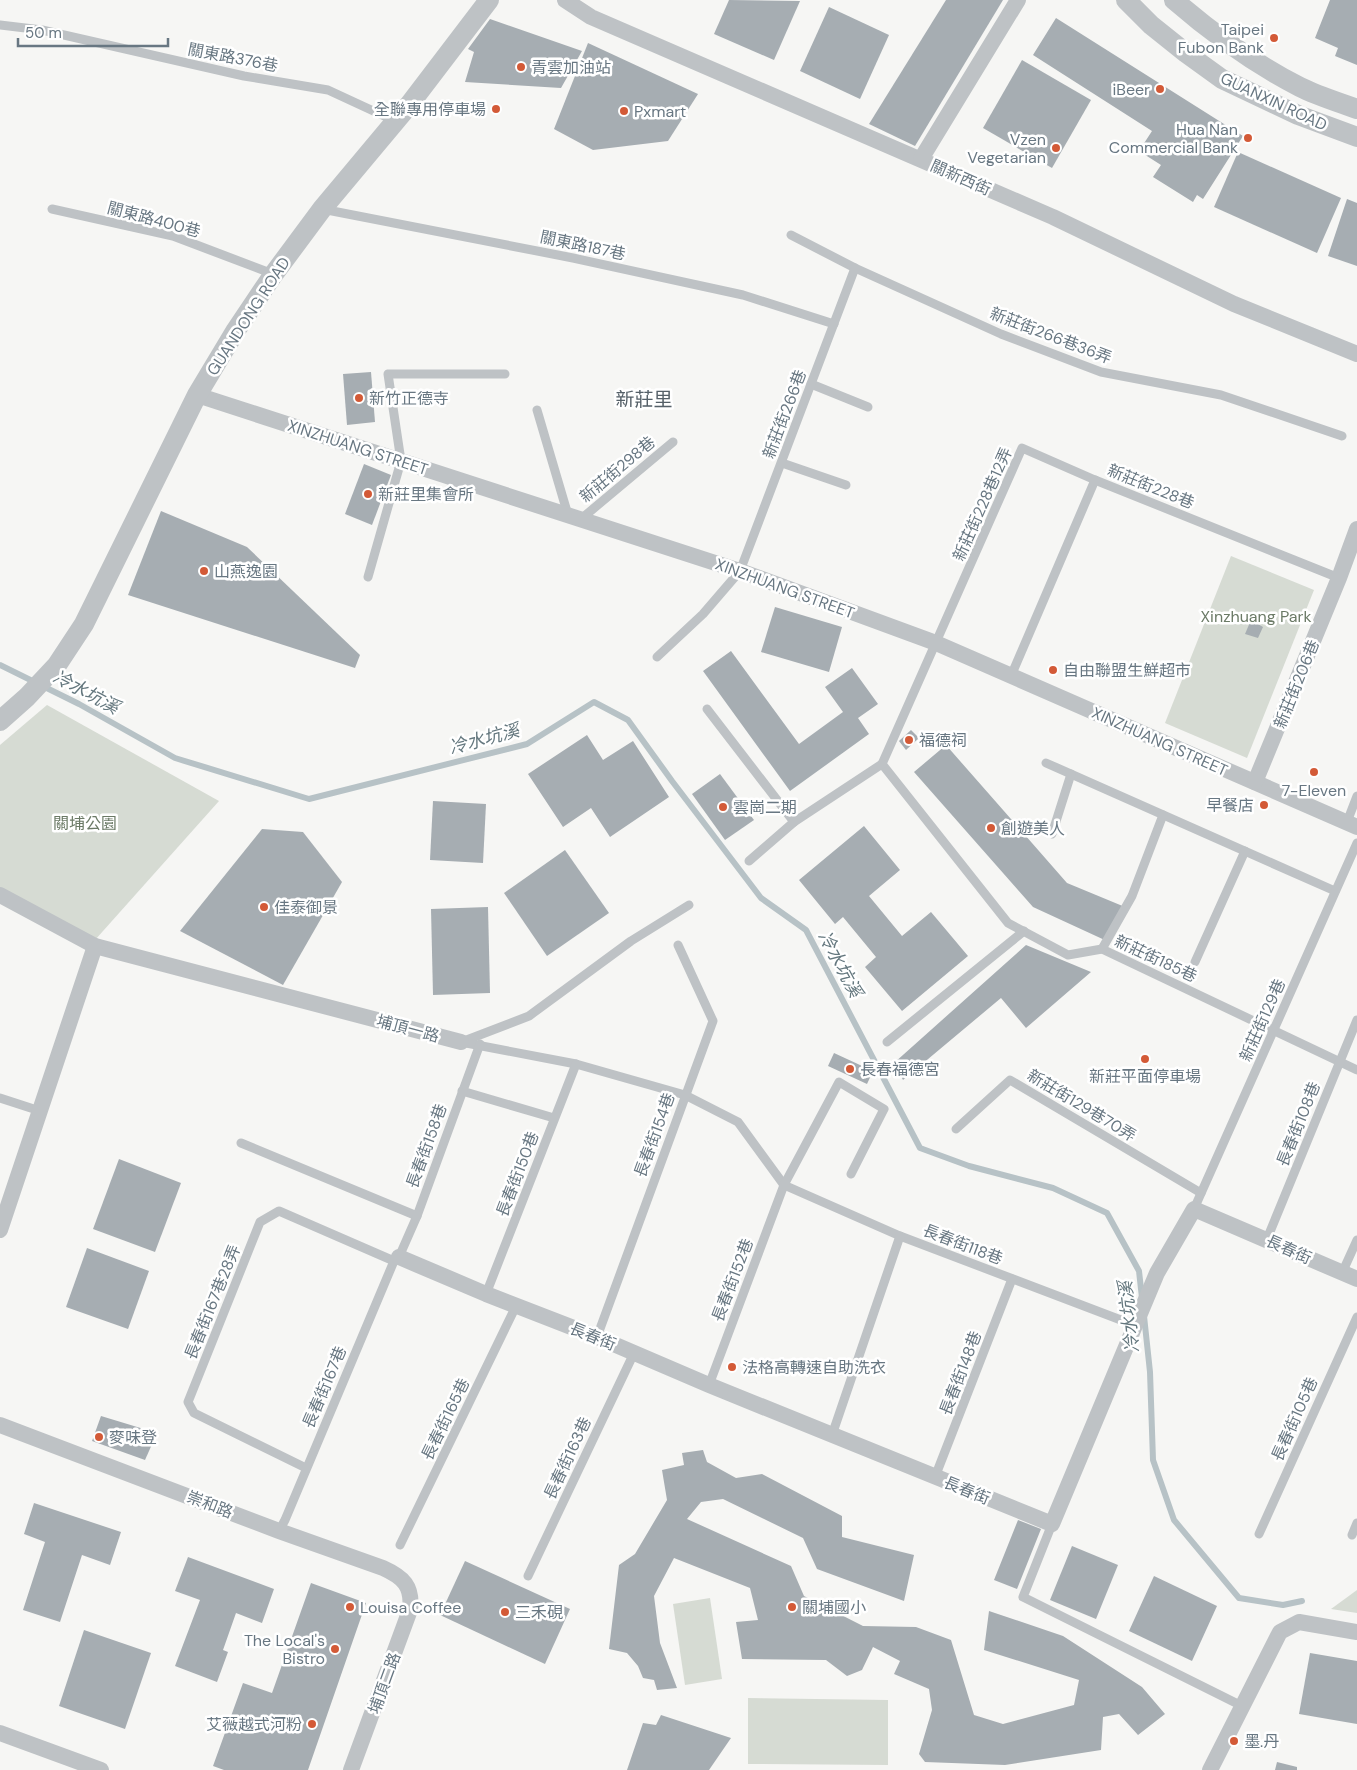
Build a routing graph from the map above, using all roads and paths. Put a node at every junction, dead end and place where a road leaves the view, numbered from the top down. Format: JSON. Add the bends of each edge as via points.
{"nodes":[{"id":1,"x":489,"y":0,"type":"edge"},
{"id":2,"x":565,"y":0,"type":"edge"},
{"id":3,"x":1018,"y":0,"type":"edge"},
{"id":4,"x":1126,"y":0,"type":"edge"},
{"id":5,"x":1174,"y":0,"type":"edge"},
{"id":6,"x":0,"y":26,"type":"edge"},
{"id":7,"x":1357,"y":109,"type":"edge"},
{"id":8,"x":395,"y":121,"type":"junction"},
{"id":9,"x":1357,"y":137,"type":"edge"},
{"id":10,"x":921,"y":159,"type":"junction"},
{"id":11,"x":52,"y":208,"type":"dead end"},
{"id":12,"x":322,"y":209,"type":"junction"},
{"id":13,"x":791,"y":236,"type":"dead end"},
{"id":14,"x":855,"y":268,"type":"junction"},
{"id":15,"x":273,"y":274,"type":"junction"},
{"id":16,"x":834,"y":324,"type":"junction"},
{"id":17,"x":1357,"y":354,"type":"edge"},
{"id":18,"x":505,"y":374,"type":"dead end"},
{"id":19,"x":811,"y":384,"type":"junction"},
{"id":20,"x":197,"y":395,"type":"junction"},
{"id":21,"x":868,"y":407,"type":"dead end"},
{"id":22,"x":537,"y":410,"type":"dead end"},
{"id":23,"x":1342,"y":436,"type":"dead end"},
{"id":24,"x":673,"y":442,"type":"dead end"},
{"id":25,"x":401,"y":461,"type":"junction"},
{"id":26,"x":782,"y":463,"type":"junction"},
{"id":27,"x":1094,"y":480,"type":"junction"},
{"id":28,"x":846,"y":485,"type":"dead end"},
{"id":29,"x":574,"y":517,"type":"junction"},
{"id":30,"x":1357,"y":529,"type":"edge"},
{"id":31,"x":740,"y":571,"type":"junction"},
{"id":32,"x":368,"y":577,"type":"dead end"},
{"id":33,"x":1339,"y":578,"type":"junction"},
{"id":34,"x":936,"y":643,"type":"junction"},
{"id":35,"x":657,"y":657,"type":"dead end"},
{"id":36,"x":1011,"y":676,"type":"junction"},
{"id":37,"x":707,"y":709,"type":"dead end"},
{"id":38,"x":0,"y":721,"type":"edge"},
{"id":39,"x":1046,"y":763,"type":"dead end"},
{"id":40,"x":882,"y":764,"type":"junction"},
{"id":41,"x":1070,"y":774,"type":"junction"},
{"id":42,"x":1255,"y":782,"type":"junction"},
{"id":43,"x":1357,"y":796,"type":"edge"},
{"id":44,"x":1163,"y":814,"type":"junction"},
{"id":45,"x":794,"y":822,"type":"junction"},
{"id":46,"x":1352,"y":824,"type":"edge"},
{"id":47,"x":1052,"y":834,"type":"dead end"},
{"id":48,"x":1357,"y":844,"type":"edge"},
{"id":49,"x":1245,"y":851,"type":"junction"},
{"id":50,"x":749,"y":861,"type":"dead end"},
{"id":51,"x":1336,"y":892,"type":"junction"},
{"id":52,"x":0,"y":895,"type":"edge"},
{"id":53,"x":689,"y":905,"type":"dead end"},
{"id":54,"x":1024,"y":931,"type":"junction"},
{"id":55,"x":95,"y":946,"type":"junction"},
{"id":56,"x":678,"y":946,"type":"dead end"},
{"id":57,"x":1102,"y":949,"type":"junction"},
{"id":58,"x":1195,"y":962,"type":"dead end"},
{"id":59,"x":1357,"y":1020,"type":"edge"},
{"id":60,"x":1274,"y":1030,"type":"junction"},
{"id":61,"x":461,"y":1042,"type":"junction"},
{"id":62,"x":887,"y":1042,"type":"dead end"},
{"id":63,"x":480,"y":1044,"type":"junction"},
{"id":64,"x":1340,"y":1062,"type":"junction"},
{"id":65,"x":576,"y":1064,"type":"junction"},
{"id":66,"x":1357,"y":1070,"type":"edge"},
{"id":67,"x":462,"y":1091,"type":"junction"},
{"id":68,"x":685,"y":1095,"type":"junction"},
{"id":69,"x":0,"y":1098,"type":"edge"},
{"id":70,"x":40,"y":1111,"type":"junction"},
{"id":71,"x":554,"y":1118,"type":"junction"},
{"id":72,"x":956,"y":1129,"type":"dead end"},
{"id":73,"x":242,"y":1143,"type":"dead end"},
{"id":74,"x":851,"y":1174,"type":"dead end"},
{"id":75,"x":784,"y":1185,"type":"junction"},
{"id":76,"x":1201,"y":1193,"type":"junction"},
{"id":77,"x":1194,"y":1209,"type":"junction"},
{"id":78,"x":417,"y":1216,"type":"junction"},
{"id":79,"x":0,"y":1230,"type":"edge"},
{"id":80,"x":900,"y":1236,"type":"junction"},
{"id":81,"x":1267,"y":1239,"type":"junction"},
{"id":82,"x":1357,"y":1240,"type":"edge"},
{"id":83,"x":396,"y":1259,"type":"junction"},
{"id":84,"x":1350,"y":1276,"type":"edge"},
{"id":85,"x":1012,"y":1279,"type":"junction"},
{"id":86,"x":486,"y":1294,"type":"junction"},
{"id":87,"x":516,"y":1306,"type":"junction"},
{"id":88,"x":1357,"y":1316,"type":"edge"},
{"id":89,"x":1134,"y":1325,"type":"junction"},
{"id":90,"x":597,"y":1337,"type":"junction"},
{"id":91,"x":634,"y":1353,"type":"junction"},
{"id":92,"x":709,"y":1385,"type":"junction"},
{"id":93,"x":0,"y":1425,"type":"edge"},
{"id":94,"x":832,"y":1435,"type":"junction"},
{"id":95,"x":306,"y":1468,"type":"junction"},
{"id":96,"x":935,"y":1477,"type":"junction"},
{"id":97,"x":1357,"y":1523,"type":"edge"},
{"id":98,"x":1052,"y":1524,"type":"junction"},
{"id":99,"x":279,"y":1531,"type":"junction"},
{"id":100,"x":1259,"y":1534,"type":"dead end"},
{"id":101,"x":1352,"y":1535,"type":"dead end"},
{"id":102,"x":400,"y":1545,"type":"dead end"},
{"id":103,"x":528,"y":1576,"type":"dead end"},
{"id":104,"x":410,"y":1595,"type":"joint"},
{"id":105,"x":1357,"y":1632,"type":"edge"},
{"id":106,"x":1242,"y":1706,"type":"junction"},
{"id":107,"x":0,"y":1733,"type":"edge"},
{"id":108,"x":101,"y":1770,"type":"edge"},
{"id":109,"x":351,"y":1770,"type":"edge"},
{"id":110,"x":1210,"y":1770,"type":"edge"}],
"edges":[{"from":1,"to":8,"type":"street","name":"GUANDONG ROAD"},
{"from":2,"to":10,"type":"street","name":"關新西街","via":[[592,17]]},
{"from":3,"to":10,"type":"street"},
{"from":4,"to":9,"type":"street","name":"GUANXIN ROAD","via":[[1150,25],[1222,79],[1298,115]]},
{"from":5,"to":7,"type":"street","name":"GUANXIN ROAD","via":[[1262,65],[1301,88]]},
{"from":6,"to":8,"type":"lane","name":"關東路376巷","via":[[42,30],[244,76],[328,90]]},
{"from":8,"to":12,"type":"street","name":"GUANDONG ROAD"},
{"from":10,"to":17,"type":"street","name":"關新西街","via":[[1053,217],[1234,304]]},
{"from":11,"to":15,"type":"lane","name":"關東路400巷","via":[[174,236]]},
{"from":12,"to":15,"type":"street","name":"GUANDONG ROAD"},
{"from":12,"to":16,"type":"lane","name":"關東路187巷","via":[[743,295]]},
{"from":13,"to":14,"type":"lane","name":"新莊街266巷36弄"},
{"from":14,"to":16,"type":"lane","name":"新莊街266巷"},
{"from":14,"to":23,"type":"lane","name":"新莊街266巷36弄","via":[[1001,334],[1101,372],[1221,394]]},
{"from":15,"to":20,"type":"street","name":"GUANDONG ROAD"},
{"from":16,"to":19,"type":"lane","name":"新莊街266巷"},
{"from":18,"to":25,"type":"lane","via":[[388,374]]},
{"from":19,"to":21,"type":"lane"},
{"from":19,"to":26,"type":"lane","name":"新莊街266巷"},
{"from":20,"to":25,"type":"street","name":"XINZHUANG STREET"},
{"from":20,"to":38,"type":"street","name":"GUANDONG ROAD","via":[[84,624],[57,665]]},
{"from":22,"to":29,"type":"lane"},
{"from":24,"to":29,"type":"lane","name":"新莊街298巷"},
{"from":25,"to":29,"type":"street","name":"XINZHUANG STREET"},
{"from":25,"to":32,"type":"lane"},
{"from":26,"to":28,"type":"lane"},
{"from":26,"to":31,"type":"lane","name":"新莊街266巷"},
{"from":27,"to":33,"type":"lane","name":"新莊街228巷"},
{"from":27,"to":34,"type":"lane","name":"新莊街228巷12弄","via":[[1022,448]]},
{"from":27,"to":36,"type":"lane","name":"新莊街228巷"},
{"from":29,"to":31,"type":"street","name":"XINZHUANG STREET"},
{"from":30,"to":33,"type":"street","name":"新莊街206巷"},
{"from":31,"to":34,"type":"street","name":"XINZHUANG STREET"},
{"from":31,"to":35,"type":"lane","name":"新莊街266巷","via":[[703,614]]},
{"from":33,"to":42,"type":"street","name":"新莊街206巷"},
{"from":34,"to":36,"type":"street","name":"XINZHUANG STREET"},
{"from":34,"to":40,"type":"lane"},
{"from":36,"to":42,"type":"street","name":"XINZHUANG STREET"},
{"from":37,"to":45,"type":"lane"},
{"from":39,"to":41,"type":"lane"},
{"from":40,"to":45,"type":"lane"},
{"from":40,"to":54,"type":"lane","name":"新莊街185巷","via":[[1008,923]]},
{"from":41,"to":44,"type":"lane"},
{"from":41,"to":47,"type":"lane"},
{"from":42,"to":46,"type":"street","name":"XINZHUANG STREET"},
{"from":43,"to":46,"type":"lane"},
{"from":44,"to":49,"type":"lane"},
{"from":44,"to":57,"type":"lane","via":[[1132,896]]},
{"from":45,"to":50,"type":"lane"},
{"from":48,"to":51,"type":"lane","name":"新莊街129巷"},
{"from":49,"to":51,"type":"lane"},
{"from":49,"to":58,"type":"lane"},
{"from":51,"to":60,"type":"lane","name":"新莊街129巷"},
{"from":52,"to":55,"type":"street","name":"埔頂一路"},
{"from":53,"to":61,"type":"lane","name":"埔頂一路","via":[[631,941],[530,1016]]},
{"from":54,"to":57,"type":"lane","name":"新莊街185巷","via":[[1068,955]]},
{"from":54,"to":62,"type":"lane"},
{"from":55,"to":61,"type":"street","name":"埔頂一路"},
{"from":55,"to":70,"type":"street"},
{"from":56,"to":68,"type":"lane","name":"長春街154巷","via":[[713,1021]]},
{"from":57,"to":60,"type":"lane","name":"新莊街185巷"},
{"from":59,"to":64,"type":"lane","name":"長春街108巷"},
{"from":60,"to":64,"type":"lane","name":"新莊街185巷"},
{"from":60,"to":76,"type":"lane","name":"新莊街129巷"},
{"from":61,"to":63,"type":"lane"},
{"from":63,"to":65,"type":"lane"},
{"from":63,"to":67,"type":"lane","name":"長春街158巷"},
{"from":64,"to":66,"type":"lane","name":"新莊街185巷"},
{"from":64,"to":81,"type":"lane","name":"長春街108巷"},
{"from":65,"to":68,"type":"lane"},
{"from":65,"to":71,"type":"lane","name":"長春街150巷"},
{"from":67,"to":71,"type":"lane"},
{"from":67,"to":78,"type":"lane","name":"長春街158巷"},
{"from":68,"to":75,"type":"lane","via":[[738,1122]]},
{"from":68,"to":90,"type":"lane","name":"長春街154巷"},
{"from":69,"to":70,"type":"lane"},
{"from":70,"to":79,"type":"street"},
{"from":71,"to":86,"type":"lane","name":"長春街150巷"},
{"from":72,"to":76,"type":"lane","name":"新莊街129巷70弄","via":[[1010,1080]]},
{"from":73,"to":78,"type":"lane"},
{"from":74,"to":75,"type":"lane","name":"長春街152巷","via":[[884,1109],[839,1082]]},
{"from":75,"to":80,"type":"lane","name":"長春街118巷"},
{"from":75,"to":92,"type":"lane","name":"長春街152巷"},
{"from":76,"to":77,"type":"lane","name":"新莊街129巷"},
{"from":77,"to":81,"type":"street","name":"長春街"},
{"from":77,"to":89,"type":"street","via":[[1157,1273]]},
{"from":78,"to":83,"type":"lane","name":"長春街158巷"},
{"from":80,"to":85,"type":"lane","name":"長春街118巷"},
{"from":80,"to":94,"type":"lane"},
{"from":81,"to":84,"type":"street","name":"長春街"},
{"from":82,"to":84,"type":"lane"},
{"from":83,"to":86,"type":"street","name":"長春街"},
{"from":83,"to":95,"type":"lane","name":"長春街167巷"},
{"from":83,"to":95,"type":"lane","name":"長春街167巷28弄","via":[[279,1211],[260,1222],[188,1402],[194,1414]]},
{"from":85,"to":89,"type":"lane","name":"長春街118巷"},
{"from":85,"to":96,"type":"lane","name":"長春街148巷"},
{"from":86,"to":87,"type":"street","name":"長春街"},
{"from":87,"to":90,"type":"street","name":"長春街"},
{"from":87,"to":102,"type":"lane","name":"長春街165巷"},
{"from":88,"to":100,"type":"lane","name":"長春街105巷"},
{"from":89,"to":98,"type":"street"},
{"from":90,"to":91,"type":"street","name":"長春街"},
{"from":91,"to":92,"type":"street","name":"長春街"},
{"from":91,"to":103,"type":"lane","name":"長春街163巷"},
{"from":92,"to":94,"type":"street","name":"長春街"},
{"from":93,"to":99,"type":"street","name":"崇和路"},
{"from":94,"to":96,"type":"street","name":"長春街"},
{"from":95,"to":99,"type":"lane","name":"長春街167巷"},
{"from":96,"to":98,"type":"street","name":"長春街"},
{"from":97,"to":101,"type":"lane"},
{"from":98,"to":106,"type":"lane","via":[[1023,1597]]},
{"from":99,"to":104,"type":"street","name":"崇和路","via":[[398,1575],[407,1584]]},
{"from":104,"to":109,"type":"street","name":"埔頂二路","via":[[410,1610]]},
{"from":105,"to":106,"type":"street","via":[[1299,1622],[1280,1632]]},
{"from":106,"to":110,"type":"street"},
{"from":107,"to":108,"type":"street"}]}
